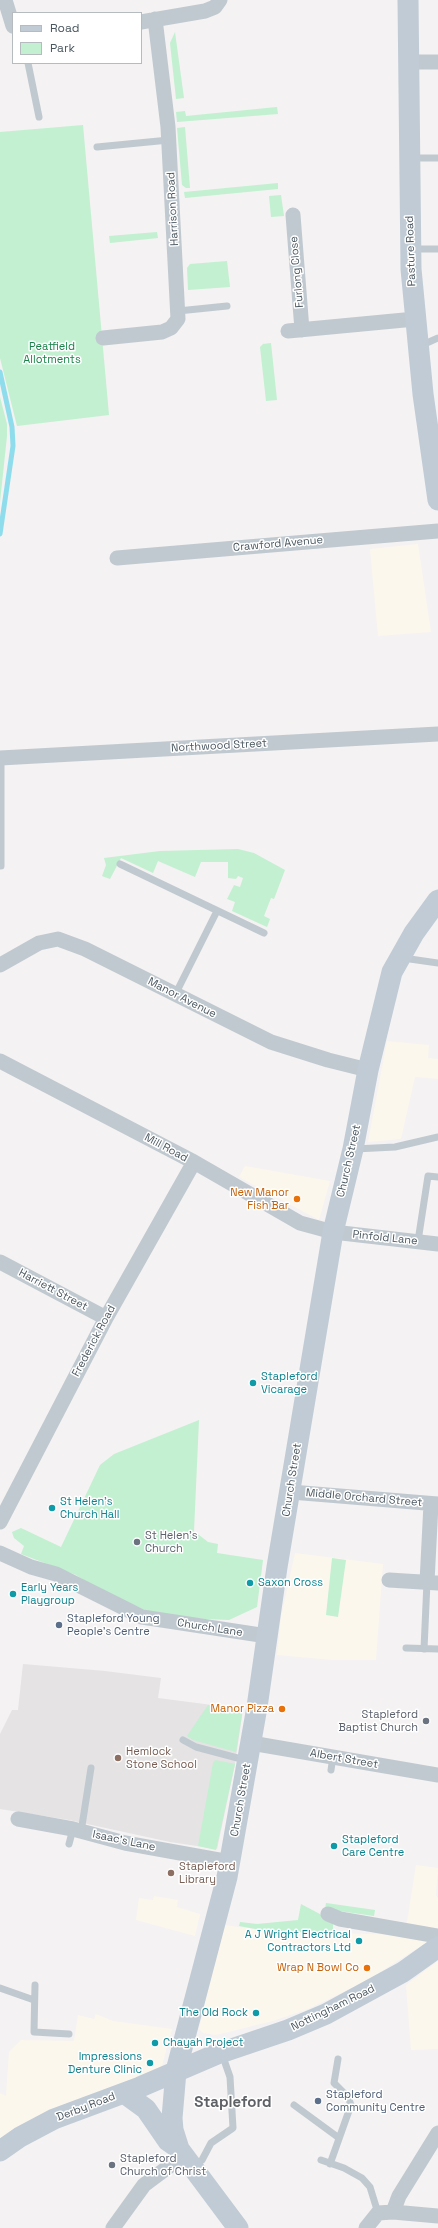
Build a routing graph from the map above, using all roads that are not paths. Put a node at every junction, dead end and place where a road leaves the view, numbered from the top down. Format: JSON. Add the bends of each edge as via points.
{"nodes":[{"id":1,"x":6,"y":0,"type":"edge"},
{"id":2,"x":220,"y":0,"type":"edge"},
{"id":3,"x":408,"y":0,"type":"edge"},
{"id":4,"x":148,"y":21,"type":"edge"},
{"id":5,"x":12,"y":22,"type":"edge"},
{"id":6,"x":407,"y":62,"type":"junction"},
{"id":7,"x":438,"y":62,"type":"edge"},
{"id":8,"x":28,"y":64,"type":"edge"},
{"id":9,"x":39,"y":117,"type":"dead end"},
{"id":10,"x":169,"y":140,"type":"junction"},
{"id":11,"x":97,"y":147,"type":"dead end"},
{"id":12,"x":408,"y":158,"type":"junction"},
{"id":13,"x":438,"y":158,"type":"edge"},
{"id":14,"x":293,"y":215,"type":"dead end"},
{"id":15,"x":410,"y":249,"type":"junction"},
{"id":16,"x":438,"y":249,"type":"edge"},
{"id":17,"x":227,"y":306,"type":"dead end"},
{"id":18,"x":178,"y":311,"type":"junction"},
{"id":19,"x":415,"y":319,"type":"junction"},
{"id":20,"x":103,"y":338,"type":"dead end"},
{"id":21,"x":438,"y":338,"type":"edge"},
{"id":22,"x":418,"y":347,"type":"junction"},
{"id":23,"x":438,"y":500,"type":"edge"},
{"id":24,"x":438,"y":531,"type":"edge"},
{"id":25,"x":117,"y":558,"type":"dead end"},
{"id":26,"x":438,"y":734,"type":"edge"},
{"id":27,"x":1,"y":758,"type":"edge"},
{"id":28,"x":120,"y":864,"type":"dead end"},
{"id":29,"x":1,"y":866,"type":"edge"},
{"id":30,"x":438,"y":900,"type":"edge"},
{"id":31,"x":217,"y":911,"type":"junction"},
{"id":32,"x":264,"y":933,"type":"dead end"},
{"id":33,"x":399,"y":958,"type":"junction"},
{"id":34,"x":438,"y":963,"type":"edge"},
{"id":35,"x":0,"y":965,"type":"edge"},
{"id":36,"x":175,"y":995,"type":"junction"},
{"id":37,"x":0,"y":1061,"type":"edge"},
{"id":38,"x":368,"y":1070,"type":"junction"},
{"id":39,"x":438,"y":1137,"type":"edge"},
{"id":40,"x":353,"y":1149,"type":"junction"},
{"id":41,"x":194,"y":1162,"type":"junction"},
{"id":42,"x":438,"y":1177,"type":"edge"},
{"id":43,"x":333,"y":1232,"type":"junction"},
{"id":44,"x":418,"y":1241,"type":"junction"},
{"id":45,"x":438,"y":1244,"type":"edge"},
{"id":46,"x":0,"y":1262,"type":"edge"},
{"id":47,"x":106,"y":1318,"type":"junction"},
{"id":48,"x":291,"y":1492,"type":"junction"},
{"id":49,"x":434,"y":1504,"type":"edge"},
{"id":50,"x":0,"y":1522,"type":"edge"},
{"id":51,"x":0,"y":1553,"type":"edge"},
{"id":52,"x":389,"y":1580,"type":"dead end"},
{"id":53,"x":432,"y":1582,"type":"edge"},
{"id":54,"x":267,"y":1636,"type":"junction"},
{"id":55,"x":406,"y":1648,"type":"dead end"},
{"id":56,"x":424,"y":1649,"type":"junction"},
{"id":57,"x":438,"y":1649,"type":"edge"},
{"id":58,"x":183,"y":1740,"type":"dead end"},
{"id":59,"x":249,"y":1752,"type":"junction"},
{"id":60,"x":91,"y":1768,"type":"dead end"},
{"id":61,"x":438,"y":1775,"type":"edge"},
{"id":62,"x":18,"y":1819,"type":"dead end"},
{"id":63,"x":74,"y":1835,"type":"junction"},
{"id":64,"x":230,"y":1862,"type":"junction"},
{"id":65,"x":328,"y":1914,"type":"dead end"},
{"id":66,"x":438,"y":1936,"type":"edge"},
{"id":67,"x":438,"y":1947,"type":"edge"},
{"id":68,"x":35,"y":1984,"type":"dead end"},
{"id":69,"x":0,"y":1988,"type":"edge"},
{"id":70,"x":34,"y":2000,"type":"junction"},
{"id":71,"x":69,"y":2034,"type":"dead end"},
{"id":72,"x":222,"y":2052,"type":"junction"},
{"id":73,"x":338,"y":2059,"type":"dead end"},
{"id":74,"x":176,"y":2072,"type":"junction"},
{"id":75,"x":124,"y":2093,"type":"junction"},
{"id":76,"x":294,"y":2105,"type":"dead end"},
{"id":77,"x":438,"y":2133,"type":"edge"},
{"id":78,"x":339,"y":2138,"type":"junction"},
{"id":79,"x":0,"y":2151,"type":"edge"},
{"id":80,"x":184,"y":2157,"type":"junction"},
{"id":81,"x":321,"y":2160,"type":"dead end"},
{"id":82,"x":330,"y":2164,"type":"junction"},
{"id":83,"x":393,"y":2212,"type":"junction"},
{"id":84,"x":378,"y":2213,"type":"junction"},
{"id":85,"x":438,"y":2216,"type":"edge"},
{"id":86,"x":113,"y":2228,"type":"edge"},
{"id":87,"x":238,"y":2228,"type":"edge"},
{"id":88,"x":366,"y":2228,"type":"edge"}],
"edges":[{"from":1,"to":5,"type":"street"},
{"from":2,"to":4,"type":"street","via":[[215,7],[205,12]]},
{"from":3,"to":6,"type":"main road","name":"Pasture Road"},
{"from":4,"to":10,"type":"street","name":"Harrison Road"},
{"from":6,"to":7,"type":"street"},
{"from":6,"to":12,"type":"main road","name":"Pasture Road"},
{"from":8,"to":9,"type":"lane"},
{"from":10,"to":11,"type":"lane"},
{"from":10,"to":18,"type":"street","name":"Harrison Road"},
{"from":12,"to":13,"type":"lane"},
{"from":12,"to":15,"type":"main road","name":"Pasture Road"},
{"from":14,"to":19,"type":"street","name":"Furlong Close","via":[[295,330]]},
{"from":15,"to":16,"type":"lane"},
{"from":15,"to":19,"type":"main road","name":"Pasture Road"},
{"from":17,"to":18,"type":"lane"},
{"from":18,"to":20,"type":"street","via":[[176,323],[162,332]]},
{"from":19,"to":22,"type":"main road","name":"Pasture Road"},
{"from":21,"to":22,"type":"lane"},
{"from":22,"to":23,"type":"main road","name":"Pasture Road"},
{"from":24,"to":25,"type":"street","name":"Crawford Avenue"},
{"from":26,"to":27,"type":"street","name":"Northwood Street"},
{"from":27,"to":29,"type":"lane"},
{"from":28,"to":31,"type":"lane"},
{"from":30,"to":33,"type":"main road","name":"Church Street"},
{"from":31,"to":32,"type":"lane"},
{"from":31,"to":36,"type":"lane"},
{"from":33,"to":34,"type":"lane"},
{"from":33,"to":38,"type":"main road","name":"Church Street","via":[[392,972]]},
{"from":35,"to":36,"type":"street","name":"Manor Avenue","via":[[39,943],[58,939],[85,949]]},
{"from":36,"to":38,"type":"street","name":"Manor Avenue","via":[[271,1042]]},
{"from":37,"to":41,"type":"street","name":"Mill Road"},
{"from":38,"to":40,"type":"main road","name":"Church Street"},
{"from":39,"to":40,"type":"lane","via":[[395,1147]]},
{"from":40,"to":43,"type":"main road","name":"Church Street"},
{"from":41,"to":43,"type":"street","name":"Mill Road","via":[[286,1216],[300,1223]]},
{"from":41,"to":47,"type":"street","name":"Frederick Road"},
{"from":42,"to":44,"type":"lane","via":[[428,1176]]},
{"from":43,"to":44,"type":"street","name":"Pinfold Lane"},
{"from":43,"to":48,"type":"main road","name":"Church Street"},
{"from":44,"to":45,"type":"street","name":"Pinfold Lane"},
{"from":46,"to":47,"type":"street","name":"Harriett Street"},
{"from":47,"to":50,"type":"street","name":"Frederick Road"},
{"from":48,"to":49,"type":"street","name":"Middle Orchard Street"},
{"from":48,"to":54,"type":"main road","name":"Church Street"},
{"from":49,"to":53,"type":"street"},
{"from":51,"to":54,"type":"street","name":"Church Lane","via":[[31,1567],[56,1574],[142,1617]]},
{"from":52,"to":53,"type":"street"},
{"from":53,"to":56,"type":"lane"},
{"from":54,"to":59,"type":"main road","name":"Church Street"},
{"from":55,"to":56,"type":"lane"},
{"from":56,"to":57,"type":"lane"},
{"from":58,"to":59,"type":"lane","via":[[203,1750]]},
{"from":59,"to":61,"type":"street","name":"Albert Street"},
{"from":59,"to":64,"type":"main road","name":"Church Street"},
{"from":60,"to":63,"type":"lane"},
{"from":62,"to":63,"type":"street","name":"Isaac's Lane"},
{"from":63,"to":64,"type":"street","name":"Isaac's Lane"},
{"from":64,"to":74,"type":"main road","name":"Church Street"},
{"from":65,"to":66,"type":"street","via":[[340,1919]]},
{"from":67,"to":72,"type":"main road","name":"Nottingham Road","via":[[402,1972],[326,2014]]},
{"from":68,"to":70,"type":"lane"},
{"from":69,"to":70,"type":"lane"},
{"from":70,"to":71,"type":"lane","via":[[34,2032]]},
{"from":72,"to":74,"type":"main road","name":"Nottingham Road"},
{"from":72,"to":80,"type":"lane","via":[[230,2077],[233,2128],[211,2143],[202,2160]]},
{"from":73,"to":78,"type":"lane","via":[[334,2083],[348,2097],[351,2105]]},
{"from":74,"to":75,"type":"main road","name":"Derby Road"},
{"from":74,"to":80,"type":"main road","name":"Church Street","via":[[173,2130]]},
{"from":75,"to":79,"type":"main road","name":"Derby Road","via":[[39,2126]]},
{"from":75,"to":80,"type":"main road","via":[[146,2109],[163,2134]]},
{"from":76,"to":78,"type":"lane"},
{"from":77,"to":83,"type":"street","via":[[399,2196]]},
{"from":78,"to":82,"type":"lane"},
{"from":80,"to":86,"type":"street","via":[[144,2185]]},
{"from":80,"to":87,"type":"main road"},
{"from":81,"to":82,"type":"lane"},
{"from":82,"to":84,"type":"lane","via":[[357,2174],[370,2187]]},
{"from":83,"to":84,"type":"street"},
{"from":83,"to":85,"type":"street"},
{"from":84,"to":88,"type":"street"}]}
